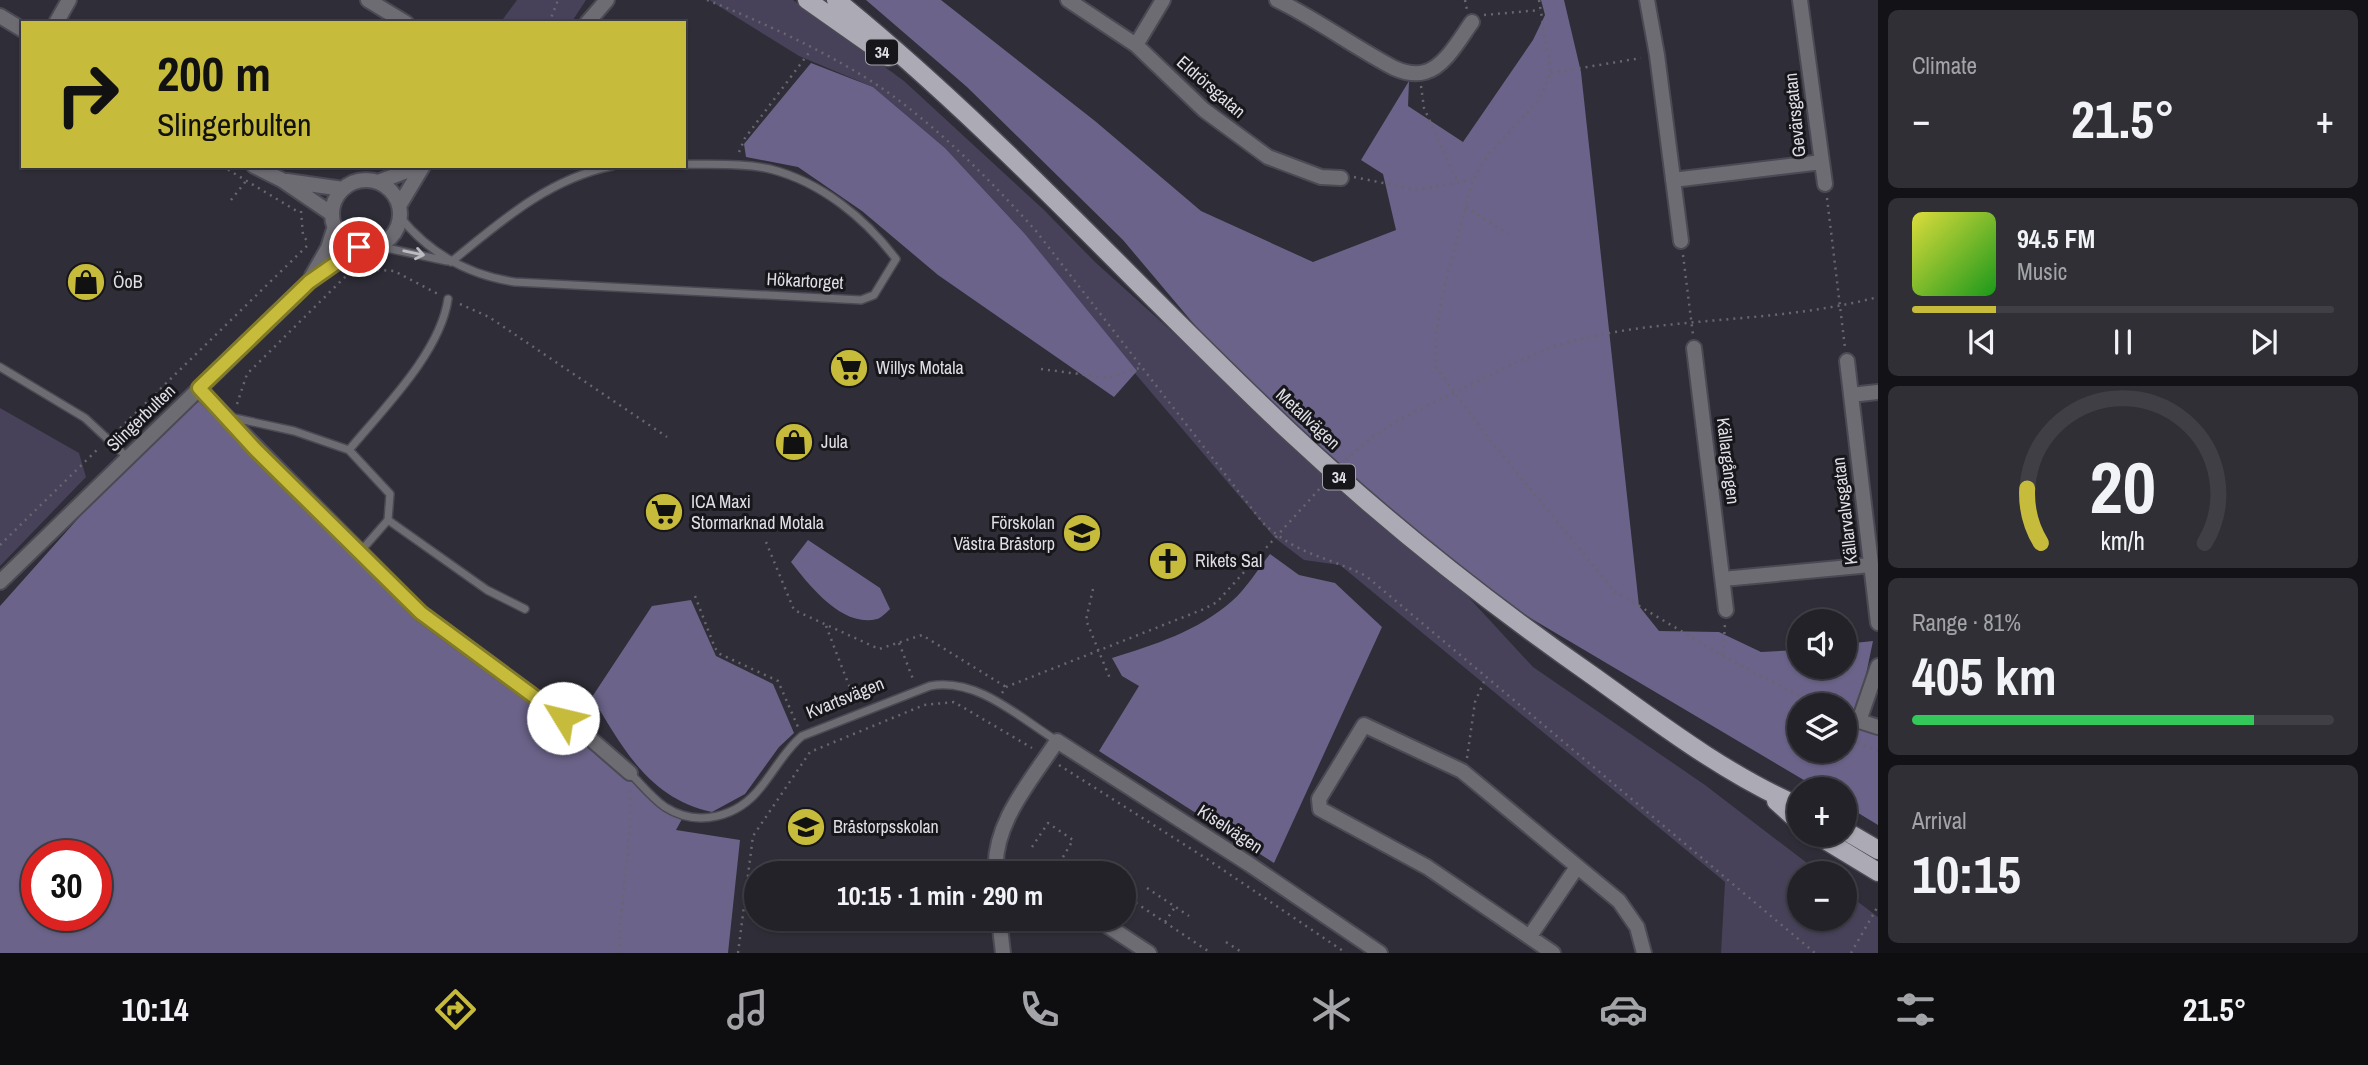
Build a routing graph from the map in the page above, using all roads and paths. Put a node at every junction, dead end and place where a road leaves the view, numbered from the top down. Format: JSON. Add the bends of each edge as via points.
{"nodes":[{"id":1,"x":69,"y":0,"type":"edge"},
{"id":2,"x":368,"y":0,"type":"edge"},
{"id":3,"x":558,"y":0,"type":"edge"},
{"id":4,"x":595,"y":0,"type":"edge"},
{"id":5,"x":607,"y":0,"type":"edge"},
{"id":6,"x":708,"y":0,"type":"edge"},
{"id":7,"x":723,"y":0,"type":"edge"},
{"id":8,"x":807,"y":0,"type":"edge"},
{"id":9,"x":836,"y":0,"type":"edge"},
{"id":10,"x":1163,"y":0,"type":"edge"},
{"id":11,"x":1277,"y":0,"type":"edge"},
{"id":12,"x":1539,"y":0,"type":"edge"},
{"id":13,"x":1647,"y":0,"type":"edge"},
{"id":14,"x":1800,"y":0,"type":"edge"},
{"id":15,"x":1070,"y":1,"type":"edge"},
{"id":16,"x":721,"y":5,"type":"junction"},
{"id":17,"x":1540,"y":10,"type":"junction"},
{"id":18,"x":0,"y":16,"type":"edge"},
{"id":19,"x":57,"y":21,"type":"edge"},
{"id":20,"x":402,"y":21,"type":"edge"},
{"id":21,"x":550,"y":21,"type":"edge"},
{"id":22,"x":587,"y":21,"type":"edge"},
{"id":23,"x":588,"y":21,"type":"edge"},
{"id":24,"x":1472,"y":22,"type":"joint"},
{"id":25,"x":21,"y":29,"type":"edge"},
{"id":26,"x":1136,"y":45,"type":"junction"},
{"id":27,"x":811,"y":50,"type":"junction"},
{"id":28,"x":1657,"y":55,"type":"junction"},
{"id":29,"x":1419,"y":73,"type":"junction"},
{"id":30,"x":1551,"y":73,"type":"junction"},
{"id":31,"x":956,"y":106,"type":"junction"},
{"id":32,"x":1822,"y":162,"type":"junction"},
{"id":33,"x":686,"y":164,"type":"edge"},
{"id":34,"x":734,"y":166,"type":"junction"},
{"id":35,"x":225,"y":168,"type":"edge"},
{"id":36,"x":258,"y":168,"type":"edge"},
{"id":37,"x":417,"y":168,"type":"edge"},
{"id":38,"x":421,"y":168,"type":"edge"},
{"id":39,"x":606,"y":168,"type":"edge"},
{"id":40,"x":1340,"y":178,"type":"joint"},
{"id":41,"x":282,"y":180,"type":"junction"},
{"id":42,"x":1473,"y":180,"type":"junction"},
{"id":43,"x":1673,"y":180,"type":"junction"},
{"id":44,"x":246,"y":181,"type":"junction"},
{"id":45,"x":379,"y":182,"type":"junction"},
{"id":46,"x":1458,"y":183,"type":"junction"},
{"id":47,"x":1825,"y":184,"type":"joint"},
{"id":48,"x":343,"y":189,"type":"junction"},
{"id":49,"x":306,"y":197,"type":"junction"},
{"id":50,"x":231,"y":200,"type":"dead end"},
{"id":51,"x":1466,"y":207,"type":"junction"},
{"id":52,"x":400,"y":211,"type":"junction"},
{"id":53,"x":300,"y":212,"type":"junction"},
{"id":54,"x":334,"y":220,"type":"junction"},
{"id":55,"x":1508,"y":234,"type":"dead end"},
{"id":56,"x":1681,"y":241,"type":"joint"},
{"id":57,"x":309,"y":244,"type":"junction"},
{"id":58,"x":377,"y":246,"type":"junction"},
{"id":59,"x":359,"y":247,"type":"junction"},
{"id":60,"x":328,"y":261,"type":"junction"},
{"id":61,"x":451,"y":262,"type":"junction"},
{"id":62,"x":347,"y":275,"type":"junction"},
{"id":63,"x":1878,"y":297,"type":"edge"},
{"id":64,"x":448,"y":299,"type":"junction"},
{"id":65,"x":1840,"y":307,"type":"junction"},
{"id":66,"x":1692,"y":320,"type":"junction"},
{"id":67,"x":1694,"y":348,"type":"joint"},
{"id":68,"x":1847,"y":361,"type":"joint"},
{"id":69,"x":0,"y":367,"type":"edge"},
{"id":70,"x":1142,"y":367,"type":"junction"},
{"id":71,"x":1041,"y":369,"type":"dead end"},
{"id":72,"x":199,"y":388,"type":"junction"},
{"id":73,"x":1878,"y":392,"type":"edge"},
{"id":74,"x":1454,"y":393,"type":"junction"},
{"id":75,"x":1851,"y":395,"type":"junction"},
{"id":76,"x":224,"y":416,"type":"junction"},
{"id":77,"x":667,"y":437,"type":"dead end"},
{"id":78,"x":109,"y":439,"type":"junction"},
{"id":79,"x":349,"y":450,"type":"junction"},
{"id":80,"x":128,"y":458,"type":"junction"},
{"id":81,"x":1342,"y":464,"type":"dead end"},
{"id":82,"x":1326,"y":482,"type":"dead end"},
{"id":83,"x":387,"y":520,"type":"junction"},
{"id":84,"x":1277,"y":535,"type":"junction"},
{"id":85,"x":766,"y":542,"type":"dead end"},
{"id":86,"x":0,"y":545,"type":"edge"},
{"id":87,"x":359,"y":553,"type":"junction"},
{"id":88,"x":1871,"y":565,"type":"junction"},
{"id":89,"x":1723,"y":579,"type":"junction"},
{"id":90,"x":0,"y":582,"type":"edge"},
{"id":91,"x":1093,"y":589,"type":"dead end"},
{"id":92,"x":695,"y":596,"type":"dead end"},
{"id":93,"x":525,"y":609,"type":"dead end"},
{"id":94,"x":1726,"y":610,"type":"joint"},
{"id":95,"x":1878,"y":623,"type":"edge"},
{"id":96,"x":826,"y":626,"type":"junction"},
{"id":97,"x":899,"y":643,"type":"junction"},
{"id":98,"x":1098,"y":652,"type":"junction"},
{"id":99,"x":1723,"y":656,"type":"junction"},
{"id":100,"x":1878,"y":666,"type":"edge"},
{"id":101,"x":1486,"y":677,"type":"junction"},
{"id":102,"x":1111,"y":681,"type":"dead end"},
{"id":103,"x":918,"y":691,"type":"junction"},
{"id":104,"x":1793,"y":693,"type":"edge"},
{"id":105,"x":924,"y":705,"type":"junction"},
{"id":106,"x":860,"y":712,"type":"junction"},
{"id":107,"x":1859,"y":721,"type":"joint"},
{"id":108,"x":1878,"y":727,"type":"edge"},
{"id":109,"x":866,"y":729,"type":"junction"},
{"id":110,"x":802,"y":736,"type":"junction"},
{"id":111,"x":1057,"y":741,"type":"junction"},
{"id":112,"x":1857,"y":743,"type":"edge"},
{"id":113,"x":1878,"y":751,"type":"edge"},
{"id":114,"x":810,"y":752,"type":"junction"},
{"id":115,"x":1046,"y":757,"type":"junction"},
{"id":116,"x":1462,"y":771,"type":"junction"},
{"id":117,"x":630,"y":773,"type":"junction"},
{"id":118,"x":1769,"y":793,"type":"junction"},
{"id":119,"x":1787,"y":801,"type":"edge"},
{"id":120,"x":1787,"y":810,"type":"edge"},
{"id":121,"x":1857,"y":838,"type":"edge"},
{"id":122,"x":1032,"y":847,"type":"dead end"},
{"id":123,"x":1837,"y":847,"type":"edge"},
{"id":124,"x":1878,"y":850,"type":"edge"},
{"id":125,"x":997,"y":861,"type":"edge"},
{"id":126,"x":1061,"y":861,"type":"edge"},
{"id":127,"x":1577,"y":867,"type":"junction"},
{"id":128,"x":1878,"y":872,"type":"edge"},
{"id":129,"x":1147,"y":888,"type":"dead end"},
{"id":130,"x":1136,"y":903,"type":"edge"},
{"id":131,"x":1878,"y":906,"type":"edge"},
{"id":132,"x":1175,"y":907,"type":"junction"},
{"id":133,"x":1189,"y":916,"type":"dead end"},
{"id":134,"x":1165,"y":922,"type":"junction"},
{"id":135,"x":1000,"y":931,"type":"edge"},
{"id":136,"x":1115,"y":931,"type":"edge"},
{"id":137,"x":1530,"y":936,"type":"junction"},
{"id":138,"x":1226,"y":942,"type":"dead end"},
{"id":139,"x":619,"y":953,"type":"edge"},
{"id":140,"x":738,"y":953,"type":"edge"},
{"id":141,"x":1003,"y":953,"type":"edge"},
{"id":142,"x":1149,"y":953,"type":"edge"},
{"id":143,"x":1211,"y":953,"type":"edge"},
{"id":144,"x":1243,"y":953,"type":"edge"},
{"id":145,"x":1346,"y":953,"type":"edge"},
{"id":146,"x":1380,"y":953,"type":"edge"},
{"id":147,"x":1553,"y":953,"type":"edge"},
{"id":148,"x":1644,"y":953,"type":"edge"},
{"id":149,"x":1815,"y":953,"type":"edge"},
{"id":150,"x":1851,"y":953,"type":"edge"}],
"edges":[{"from":1,"to":19,"type":"street"},
{"from":2,"to":20,"type":"street"},
{"from":3,"to":21,"type":"path"},
{"from":4,"to":22,"type":"street"},
{"from":5,"to":23,"type":"street"},
{"from":6,"to":16,"type":"path"},
{"from":7,"to":16,"type":"path"},
{"from":8,"to":31,"type":"main road","name":"Metallvägen","number":"34"},
{"from":9,"to":31,"type":"main road","name":"Metallvägen","number":"34"},
{"from":10,"to":26,"type":"street"},
{"from":11,"to":29,"type":"street","via":[[1395,68]]},
{"from":12,"to":17,"type":"path"},
{"from":13,"to":28,"type":"street"},
{"from":14,"to":32,"type":"street","name":"Gevärsgatan"},
{"from":15,"to":26,"type":"street","name":"Eldrörsgatan"},
{"from":16,"to":27,"type":"path"},
{"from":17,"to":24,"type":"path","via":[[1488,13]]},
{"from":17,"to":30,"type":"path"},
{"from":18,"to":25,"type":"street"},
{"from":24,"to":29,"type":"street","via":[[1441,62]]},
{"from":26,"to":40,"type":"street","name":"Eldrörsgatan","via":[[1204,110],[1268,157],[1295,169]]},
{"from":27,"to":34,"type":"path","via":[[745,138]]},
{"from":27,"to":70,"type":"path","via":[[900,102],[1004,195]]},
{"from":28,"to":30,"type":"path"},
{"from":28,"to":43,"type":"street"},
{"from":29,"to":46,"type":"path","via":[[1424,108]]},
{"from":30,"to":42,"type":"path","via":[[1539,100],[1488,155]]},
{"from":31,"to":118,"type":"main road","name":"Metallvägen","number":"34","via":[[1289,432],[1419,546],[1563,656]]},
{"from":32,"to":43,"type":"street","name":"Gevärsgatan"},
{"from":32,"to":47,"type":"street"},
{"from":33,"to":34,"type":"lane","name":"Hökartorget"},
{"from":34,"to":61,"type":"lane","name":"Hökartorget","via":[[789,175],[861,219],[896,259],[874,295],[861,300],[515,282],[464,270]]},
{"from":35,"to":44,"type":"path"},
{"from":36,"to":41,"type":"street"},
{"from":37,"to":45,"type":"street"},
{"from":38,"to":52,"type":"street"},
{"from":39,"to":61,"type":"lane","via":[[546,190]]},
{"from":40,"to":46,"type":"path","via":[[1417,190]]},
{"from":41,"to":48,"type":"street"},
{"from":41,"to":49,"type":"street"},
{"from":42,"to":46,"type":"path"},
{"from":42,"to":51,"type":"path"},
{"from":43,"to":56,"type":"street"},
{"from":44,"to":50,"type":"path"},
{"from":44,"to":53,"type":"path"},
{"from":45,"to":48,"type":"street","via":[[362,180]]},
{"from":45,"to":52,"type":"street","via":[[394,194]]},
{"from":47,"to":65,"type":"path"},
{"from":48,"to":54,"type":"street","via":[[334,203]]},
{"from":49,"to":53,"type":"path"},
{"from":49,"to":54,"type":"street"},
{"from":51,"to":55,"type":"path"},
{"from":51,"to":74,"type":"path","via":[[1442,296],[1436,338],[1436,367]]},
{"from":52,"to":58,"type":"street","via":[[393,235]]},
{"from":52,"to":61,"type":"lane","name":"Hökartorget","via":[[411,230]]},
{"from":53,"to":57,"type":"path"},
{"from":54,"to":59,"type":"street","via":[[342,237]]},
{"from":54,"to":60,"type":"street","name":"Slingerbulten"},
{"from":56,"to":66,"type":"path"},
{"from":57,"to":60,"type":"path"},
{"from":57,"to":78,"type":"path"},
{"from":58,"to":59,"type":"street"},
{"from":58,"to":61,"type":"lane","name":"Hökartorget","one_way":true},
{"from":59,"to":60,"type":"street","name":"Slingerbulten"},
{"from":60,"to":62,"type":"path"},
{"from":60,"to":72,"type":"street","name":"Slingerbulten"},
{"from":62,"to":64,"type":"path","via":[[394,271]]},
{"from":62,"to":76,"type":"path","via":[[247,374],[237,404]]},
{"from":63,"to":65,"type":"path"},
{"from":64,"to":77,"type":"path","via":[[489,317]]},
{"from":64,"to":79,"type":"lane","via":[[446,312],[416,368]]},
{"from":65,"to":66,"type":"path","via":[[1751,319]]},
{"from":65,"to":68,"type":"path"},
{"from":66,"to":67,"type":"path"},
{"from":66,"to":74,"type":"path","via":[[1548,348]]},
{"from":67,"to":89,"type":"street","name":"Källargången"},
{"from":68,"to":75,"type":"street","name":"Källarvalvsgatan"},
{"from":69,"to":78,"type":"lane","via":[[85,418]]},
{"from":70,"to":71,"type":"path","via":[[1109,377]]},
{"from":70,"to":84,"type":"path"},
{"from":72,"to":76,"type":"street","name":"Kvartsvägen"},
{"from":72,"to":80,"type":"street","name":"Slingerbulten"},
{"from":73,"to":75,"type":"street"},
{"from":74,"to":81,"type":"path","via":[[1390,423]]},
{"from":74,"to":99,"type":"path","via":[[1614,591]]},
{"from":75,"to":88,"type":"street","name":"Källarvalvsgatan"},
{"from":76,"to":79,"type":"lane","via":[[294,431]]},
{"from":76,"to":87,"type":"street","name":"Kvartsvägen"},
{"from":78,"to":80,"type":"lane"},
{"from":78,"to":86,"type":"path"},
{"from":79,"to":83,"type":"lane","via":[[390,494]]},
{"from":80,"to":90,"type":"street","name":"Slingerbulten"},
{"from":82,"to":84,"type":"path"},
{"from":83,"to":87,"type":"lane"},
{"from":83,"to":93,"type":"lane","via":[[487,590]]},
{"from":84,"to":98,"type":"path","via":[[1217,601]]},
{"from":84,"to":101,"type":"path","via":[[1297,549],[1366,576]]},
{"from":85,"to":96,"type":"path","via":[[794,610]]},
{"from":87,"to":117,"type":"street","name":"Kvartsvägen","via":[[421,613],[585,734]]},
{"from":88,"to":89,"type":"street"},
{"from":88,"to":95,"type":"street","name":"Källarvalvsgatan"},
{"from":89,"to":94,"type":"street","name":"Källargången"},
{"from":91,"to":98,"type":"path","via":[[1086,620]]},
{"from":92,"to":110,"type":"path","via":[[715,648],[778,681]]},
{"from":94,"to":99,"type":"path"},
{"from":96,"to":97,"type":"path","via":[[879,649]]},
{"from":96,"to":106,"type":"path"},
{"from":97,"to":98,"type":"path","via":[[922,635],[1006,687]]},
{"from":97,"to":103,"type":"path"},
{"from":98,"to":102,"type":"path"},
{"from":99,"to":104,"type":"path"},
{"from":100,"to":107,"type":"street"},
{"from":101,"to":116,"type":"path","via":[[1475,702],[1472,740]]},
{"from":101,"to":149,"type":"path"},
{"from":103,"to":105,"type":"path"},
{"from":103,"to":106,"type":"lane","name":"Kvartsvägen"},
{"from":103,"to":111,"type":"lane","name":"Kvartsvägen","via":[[945,684],[975,690]]},
{"from":105,"to":109,"type":"path"},
{"from":105,"to":115,"type":"path","via":[[954,702]]},
{"from":106,"to":109,"type":"path"},
{"from":106,"to":110,"type":"lane","name":"Kvartsvägen"},
{"from":107,"to":108,"type":"street"},
{"from":109,"to":114,"type":"path"},
{"from":110,"to":114,"type":"path"},
{"from":110,"to":117,"type":"lane","name":"Kvartsvägen","via":[[752,798],[716,817],[674,812]]},
{"from":111,"to":115,"type":"street"},
{"from":111,"to":146,"type":"street","name":"Kiselvägen"},
{"from":112,"to":113,"type":"path"},
{"from":114,"to":140,"type":"path","via":[[753,836]]},
{"from":115,"to":125,"type":"street","via":[[998,838]]},
{"from":115,"to":145,"type":"path"},
{"from":116,"to":127,"type":"street"},
{"from":116,"to":137,"type":"street","via":[[1364,725],[1318,805],[1324,813],[1427,867]]},
{"from":117,"to":139,"type":"path","via":[[632,835],[623,878]]},
{"from":118,"to":119,"type":"main road","name":"Metallvägen","number":"34"},
{"from":118,"to":120,"type":"main road","name":"Metallvägen","number":"34"},
{"from":121,"to":124,"type":"main road"},
{"from":122,"to":126,"type":"path","via":[[1048,823],[1073,840]]},
{"from":123,"to":128,"type":"main road"},
{"from":127,"to":137,"type":"street"},
{"from":127,"to":148,"type":"street","via":[[1630,914]]},
{"from":129,"to":132,"type":"path"},
{"from":130,"to":134,"type":"path"},
{"from":131,"to":150,"type":"path"},
{"from":132,"to":133,"type":"path"},
{"from":132,"to":134,"type":"path"},
{"from":134,"to":143,"type":"path"},
{"from":135,"to":141,"type":"street"},
{"from":136,"to":142,"type":"street"},
{"from":137,"to":147,"type":"street"},
{"from":138,"to":144,"type":"path"}]}
